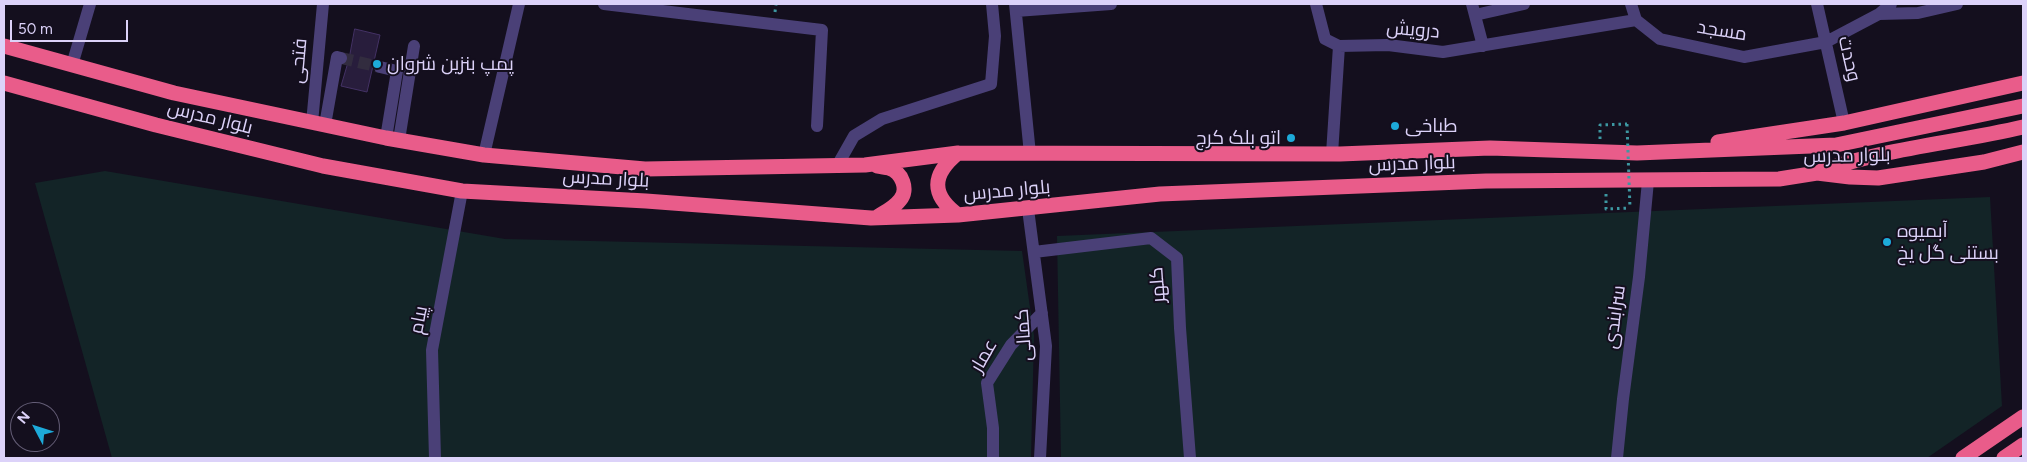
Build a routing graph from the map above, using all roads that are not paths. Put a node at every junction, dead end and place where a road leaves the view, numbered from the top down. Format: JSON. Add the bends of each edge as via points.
{"nodes":[{"id":1,"x":90,"y":4,"type":"edge"},
{"id":2,"x":323,"y":4,"type":"edge"},
{"id":3,"x":519,"y":4,"type":"edge"},
{"id":4,"x":604,"y":4,"type":"edge"},
{"id":5,"x":992,"y":4,"type":"edge"},
{"id":6,"x":1111,"y":4,"type":"edge"},
{"id":7,"x":1316,"y":4,"type":"edge"},
{"id":8,"x":1524,"y":4,"type":"edge"},
{"id":9,"x":1631,"y":4,"type":"edge"},
{"id":10,"x":1817,"y":4,"type":"edge"},
{"id":11,"x":1891,"y":4,"type":"edge"},
{"id":12,"x":1957,"y":4,"type":"edge"},
{"id":13,"x":1035,"y":6,"type":"edge"},
{"id":14,"x":1016,"y":8,"type":"edge"},
{"id":15,"x":1474,"y":10,"type":"edge"},
{"id":16,"x":1879,"y":14,"type":"junction"},
{"id":17,"x":1636,"y":20,"type":"junction"},
{"id":18,"x":1826,"y":42,"type":"junction"},
{"id":19,"x":4,"y":46,"type":"edge"},
{"id":20,"x":414,"y":46,"type":"dead end"},
{"id":21,"x":1339,"y":46,"type":"junction"},
{"id":22,"x":1483,"y":46,"type":"junction"},
{"id":23,"x":341,"y":58,"type":"dead end"},
{"id":24,"x":72,"y":64,"type":"junction"},
{"id":25,"x":380,"y":67,"type":"tunnel mouth"},
{"id":26,"x":4,"y":83,"type":"edge"},
{"id":27,"x":2023,"y":83,"type":"edge"},
{"id":28,"x":2023,"y":106,"type":"edge"},
{"id":29,"x":1844,"y":123,"type":"junction"},
{"id":30,"x":318,"y":124,"type":"junction"},
{"id":31,"x":817,"y":126,"type":"dead end"},
{"id":32,"x":2023,"y":128,"type":"edge"},
{"id":33,"x":392,"y":139,"type":"junction"},
{"id":34,"x":2023,"y":152,"type":"edge"},
{"id":35,"x":958,"y":153,"type":"junction"},
{"id":36,"x":1638,"y":153,"type":"junction"},
{"id":37,"x":484,"y":154,"type":"junction"},
{"id":38,"x":1030,"y":154,"type":"junction"},
{"id":39,"x":1332,"y":154,"type":"junction"},
{"id":40,"x":1984,"y":162,"type":"junction"},
{"id":41,"x":2023,"y":162,"type":"edge"},
{"id":42,"x":865,"y":165,"type":"junction"},
{"id":43,"x":837,"y":166,"type":"junction"},
{"id":44,"x":1817,"y":173,"type":"junction"},
{"id":45,"x":1648,"y":181,"type":"junction"},
{"id":46,"x":462,"y":191,"type":"junction"},
{"id":47,"x":1028,"y":209,"type":"junction"},
{"id":48,"x":958,"y":216,"type":"junction"},
{"id":49,"x":875,"y":218,"type":"junction"},
{"id":50,"x":1034,"y":252,"type":"junction"},
{"id":51,"x":1042,"y":314,"type":"junction"},
{"id":52,"x":2023,"y":417,"type":"edge"},
{"id":53,"x":2023,"y":445,"type":"edge"},
{"id":54,"x":435,"y":458,"type":"edge"},
{"id":55,"x":993,"y":458,"type":"edge"},
{"id":56,"x":1040,"y":458,"type":"edge"},
{"id":57,"x":1190,"y":458,"type":"edge"},
{"id":58,"x":1617,"y":458,"type":"edge"},
{"id":59,"x":1963,"y":458,"type":"edge"},
{"id":60,"x":2004,"y":458,"type":"edge"}],
"edges":[{"from":1,"to":24,"type":"street"},
{"from":2,"to":30,"type":"street","name":"فتحی"},
{"from":3,"to":37,"type":"street"},
{"from":4,"to":31,"type":"street","via":[[822,30]]},
{"from":5,"to":43,"type":"street","via":[[991,84],[882,119],[854,136]]},
{"from":6,"to":13,"type":"street"},
{"from":7,"to":21,"type":"street","via":[[1325,39]]},
{"from":8,"to":15,"type":"street"},
{"from":9,"to":17,"type":"street"},
{"from":10,"to":18,"type":"street","name":"وحدت"},
{"from":11,"to":16,"type":"street"},
{"from":12,"to":16,"type":"street","via":[[1918,13]]},
{"from":13,"to":14,"type":"street"},
{"from":14,"to":38,"type":"street"},
{"from":15,"to":22,"type":"street"},
{"from":16,"to":18,"type":"street","name":"مسجد"},
{"from":17,"to":18,"type":"street","name":"مسجد","via":[[1660,39],[1744,57]]},
{"from":17,"to":22,"type":"street","name":"درویش"},
{"from":18,"to":29,"type":"street","name":"وحدت"},
{"from":19,"to":24,"type":"highway","name":"بلوار مدرس"},
{"from":20,"to":33,"type":"street"},
{"from":21,"to":22,"type":"street","name":"درویش","via":[[1388,45],[1443,52]]},
{"from":21,"to":39,"type":"street"},
{"from":23,"to":30,"type":"street","name":"فتحی","via":[[337,57]]},
{"from":24,"to":30,"type":"highway","name":"بلوار مدرس","via":[[174,93]]},
{"from":25,"to":33,"type":"street","via":[[397,71]]},
{"from":26,"to":46,"type":"highway","name":"بلوار مدرس","via":[[323,166]]},
{"from":27,"to":29,"type":"highway"},
{"from":28,"to":36,"type":"highway","via":[[1836,145]]},
{"from":29,"to":36,"type":"highway"},
{"from":30,"to":33,"type":"highway","name":"بلوار مدرس"},
{"from":32,"to":44,"type":"highway","via":[[1887,152]]},
{"from":33,"to":37,"type":"highway","name":"بلوار مدرس"},
{"from":34,"to":40,"type":"highway","name":"بلوار مدرس"},
{"from":35,"to":38,"type":"highway","name":"بلوار مدرس"},
{"from":35,"to":42,"type":"highway","name":"بلوار مدرس"},
{"from":35,"to":48,"type":"highway","via":[[946,163],[937,180],[939,197]]},
{"from":36,"to":39,"type":"highway","name":"بلوار مدرس","via":[[1490,148]]},
{"from":37,"to":43,"type":"highway","name":"بلوار مدرس","via":[[645,169]]},
{"from":38,"to":39,"type":"highway","name":"بلوار مدرس"},
{"from":40,"to":41,"type":"highway"},
{"from":40,"to":44,"type":"highway","name":"بلوار مدرس","via":[[1878,178]]},
{"from":42,"to":43,"type":"highway","name":"بلوار مدرس"},
{"from":42,"to":49,"type":"highway","via":[[894,170],[899,173],[904,187],[902,199]]},
{"from":44,"to":45,"type":"highway","name":"بلوار مدرس","via":[[1779,179]]},
{"from":45,"to":47,"type":"highway","name":"بلوار مدرس","via":[[1486,181],[1160,194]]},
{"from":45,"to":58,"type":"street","name":"سرابندی"},
{"from":46,"to":49,"type":"highway","name":"بلوار مدرس"},
{"from":46,"to":54,"type":"street","name":"پیام","via":[[432,350]]},
{"from":47,"to":48,"type":"highway","name":"بلوار مدرس"},
{"from":47,"to":50,"type":"street","name":"کمالی"},
{"from":48,"to":49,"type":"highway","name":"بلوار مدرس"},
{"from":50,"to":51,"type":"street","name":"کمالی"},
{"from":50,"to":57,"type":"street","name":"کلهر","via":[[1151,238],[1177,258]]},
{"from":51,"to":55,"type":"street","name":"عمار","via":[[1011,345],[987,382]]},
{"from":51,"to":56,"type":"street","name":"کمالی","via":[[1046,346]]},
{"from":52,"to":59,"type":"highway"},
{"from":53,"to":60,"type":"highway"}]}
